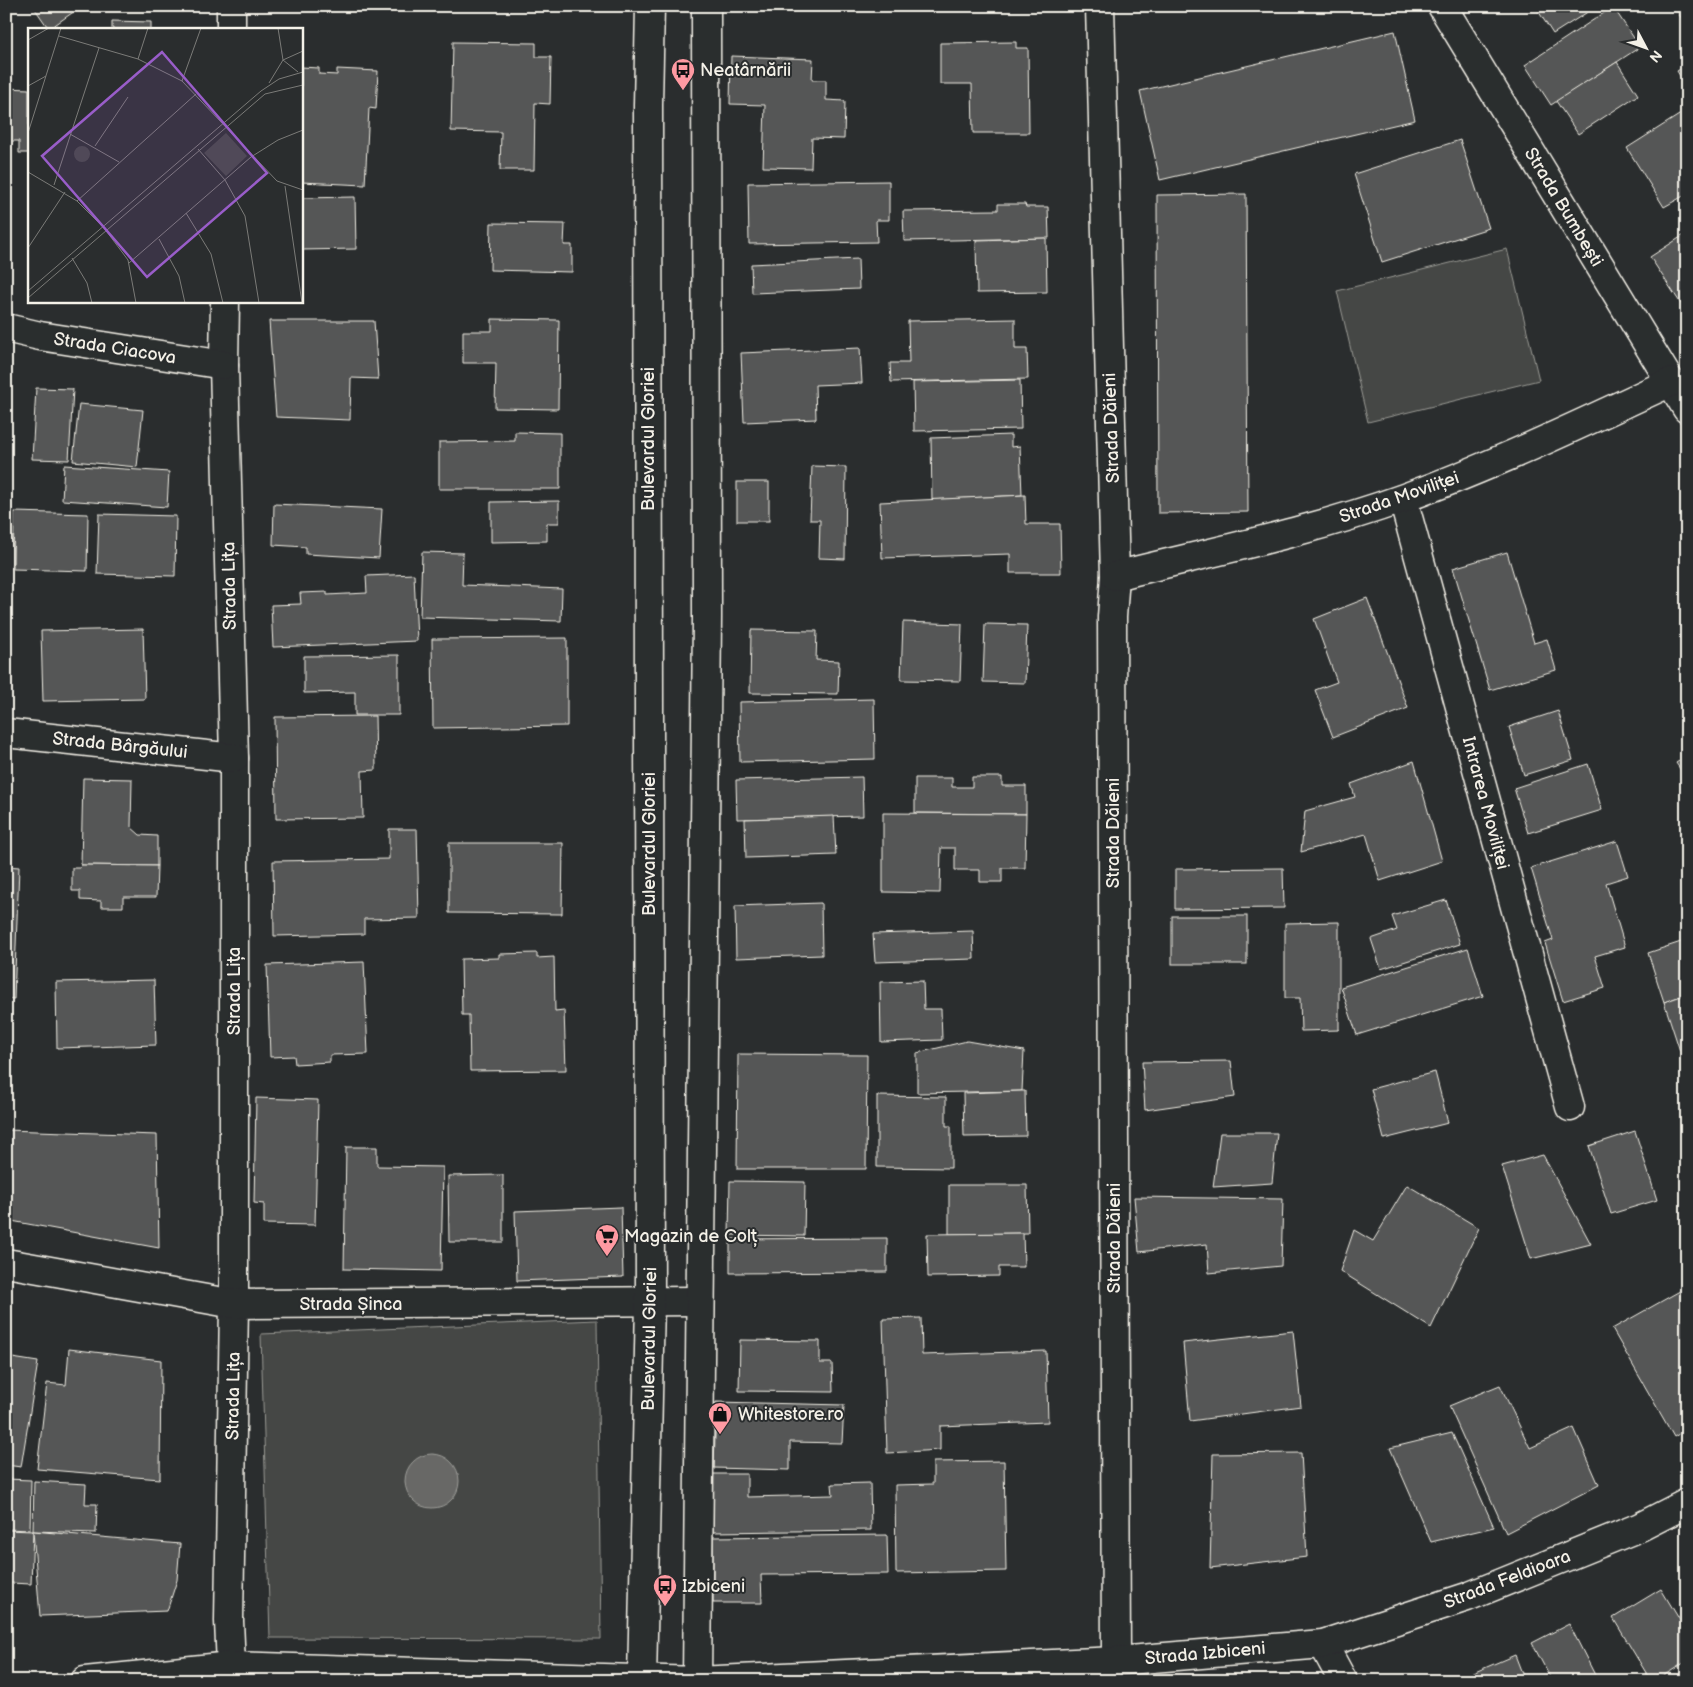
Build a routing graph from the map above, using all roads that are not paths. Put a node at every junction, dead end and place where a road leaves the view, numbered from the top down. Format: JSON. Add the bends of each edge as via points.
{"nodes":[{"id":1,"x":231,"y":6,"type":"edge"},
{"id":2,"x":650,"y":6,"type":"edge"},
{"id":3,"x":706,"y":6,"type":"edge"},
{"id":4,"x":1100,"y":6,"type":"edge"},
{"id":5,"x":1442,"y":6,"type":"edge"},
{"id":6,"x":230,"y":28,"type":"edge"},
{"id":7,"x":225,"y":302,"type":"edge"},
{"id":8,"x":6,"y":328,"type":"edge"},
{"id":9,"x":224,"y":365,"type":"junction"},
{"id":10,"x":1671,"y":382,"type":"junction"},
{"id":11,"x":1687,"y":409,"type":"edge"},
{"id":12,"x":1403,"y":499,"type":"junction"},
{"id":13,"x":1115,"y":576,"type":"junction"},
{"id":14,"x":6,"y":733,"type":"edge"},
{"id":15,"x":234,"y":758,"type":"junction"},
{"id":16,"x":1570,"y":1107,"type":"dead end"},
{"id":17,"x":6,"y":1263,"type":"edge"},
{"id":18,"x":699,"y":1301,"type":"junction"},
{"id":19,"x":650,"y":1302,"type":"junction"},
{"id":20,"x":234,"y":1304,"type":"junction"},
{"id":21,"x":1687,"y":1503,"type":"edge"},
{"id":22,"x":1323,"y":1644,"type":"junction"},
{"id":23,"x":1116,"y":1660,"type":"junction"},
{"id":24,"x":230,"y":1673,"type":"edge"},
{"id":25,"x":642,"y":1680,"type":"edge"},
{"id":26,"x":85,"y":1681,"type":"edge"},
{"id":27,"x":697,"y":1681,"type":"edge"},
{"id":28,"x":1343,"y":1681,"type":"edge"}],
"edges":[{"from":1,"to":6,"type":"street"},
{"from":2,"to":19,"type":"street","name":"Bulevardul Gloriei"},
{"from":3,"to":18,"type":"street","via":[[707,616]]},
{"from":4,"to":13,"type":"street","name":"Strada Dăieni"},
{"from":5,"to":10,"type":"street","name":"Strada Bumbești"},
{"from":7,"to":9,"type":"street","name":"Strada Lița"},
{"from":8,"to":9,"type":"street","name":"Strada Ciacova"},
{"from":9,"to":15,"type":"street","name":"Strada Lița"},
{"from":10,"to":11,"type":"street","name":"Strada Bumbești"},
{"from":10,"to":12,"type":"street","name":"Strada Moviliței","via":[[1526,449]]},
{"from":12,"to":13,"type":"street","name":"Strada Moviliței"},
{"from":12,"to":16,"type":"street","name":"Intrarea Moviliței"},
{"from":13,"to":23,"type":"street","name":"Strada Dăieni","via":[[1112,617]]},
{"from":14,"to":15,"type":"street","name":"Strada Bârgăului"},
{"from":15,"to":20,"type":"street","name":"Strada Lița"},
{"from":17,"to":20,"type":"street","name":"Strada Șinca"},
{"from":18,"to":19,"type":"street","name":"Strada Șinca"},
{"from":18,"to":27,"type":"street"},
{"from":19,"to":20,"type":"street","name":"Strada Șinca"},
{"from":19,"to":25,"type":"street","name":"Bulevardul Gloriei"},
{"from":20,"to":24,"type":"street","name":"Strada Lița"},
{"from":21,"to":22,"type":"street","name":"Strada Feldioara","via":[[1640,1527],[1467,1597]]},
{"from":22,"to":23,"type":"street","name":"Strada Izbiceni"},
{"from":22,"to":28,"type":"street"},
{"from":23,"to":27,"type":"street","name":"Strada Izbiceni"},
{"from":24,"to":25,"type":"street","name":"Strada Izbiceni"},
{"from":24,"to":26,"type":"street","name":"Strada Izbiceni"},
{"from":25,"to":27,"type":"street","name":"Strada Izbiceni"}]}
